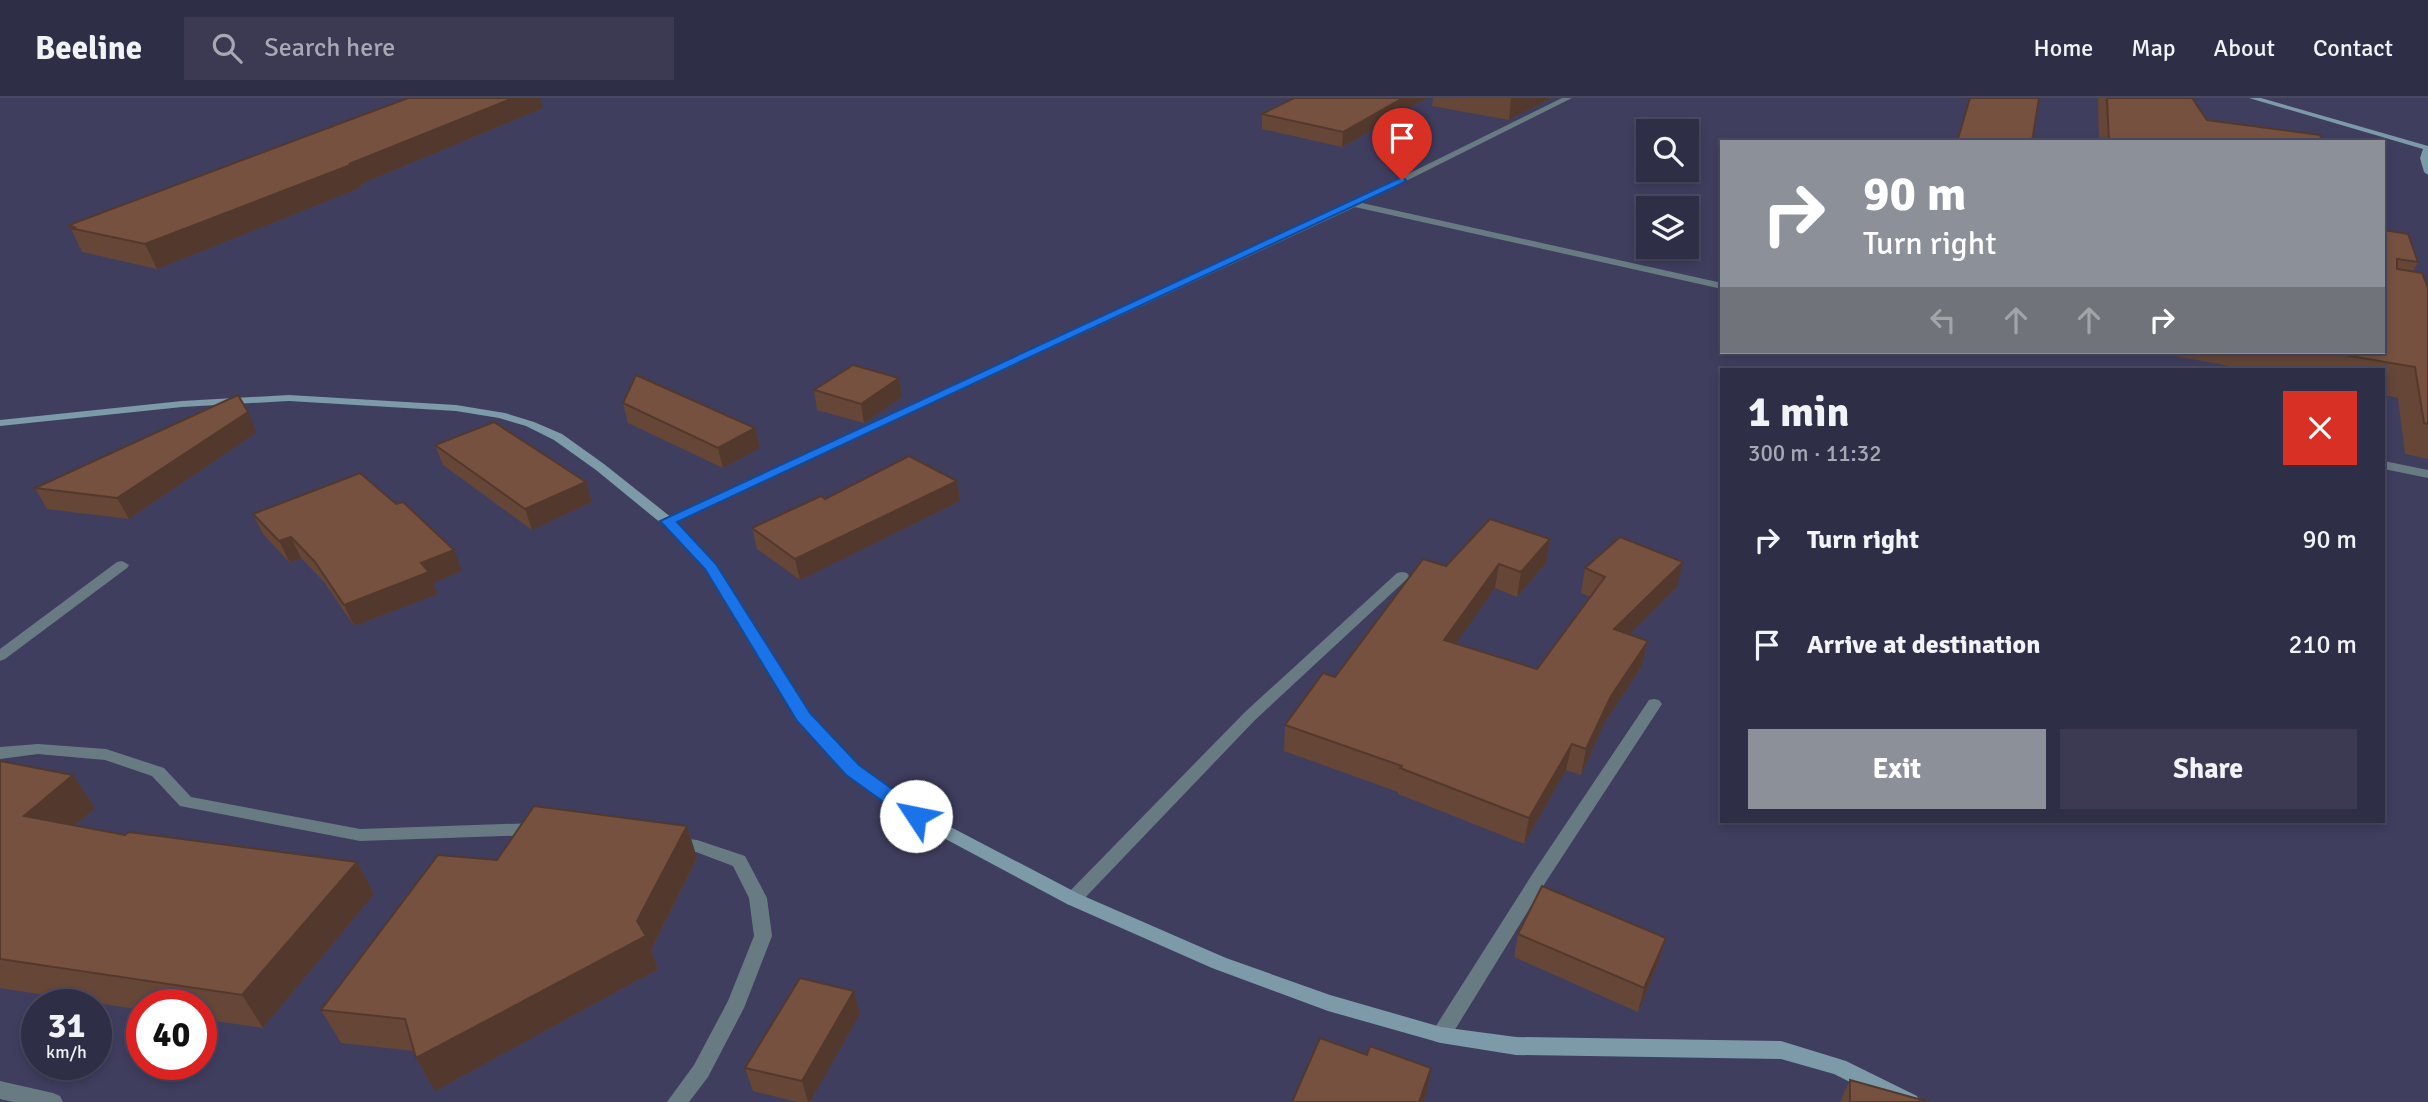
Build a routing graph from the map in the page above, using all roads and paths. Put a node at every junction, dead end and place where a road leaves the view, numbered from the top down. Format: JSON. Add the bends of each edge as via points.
{"nodes":[{"id":1,"x":1568,"y":98,"type":"edge"},
{"id":2,"x":2253,"y":98,"type":"edge"},
{"id":3,"x":2427,"y":148,"type":"edge"},
{"id":4,"x":2426,"y":159,"type":"edge"},
{"id":5,"x":2428,"y":172,"type":"edge"},
{"id":6,"x":1354,"y":204,"type":"junction"},
{"id":7,"x":1720,"y":286,"type":"edge"},
{"id":8,"x":0,"y":423,"type":"edge"},
{"id":9,"x":2385,"y":465,"type":"edge"},
{"id":10,"x":2428,"y":474,"type":"edge"},
{"id":11,"x":667,"y":521,"type":"junction"},
{"id":12,"x":122,"y":565,"type":"dead end"},
{"id":13,"x":1402,"y":576,"type":"dead end"},
{"id":14,"x":0,"y":656,"type":"edge"},
{"id":15,"x":1654,"y":704,"type":"dead end"},
{"id":16,"x":0,"y":753,"type":"edge"},
{"id":17,"x":550,"y":830,"type":"edge"},
{"id":18,"x":657,"y":841,"type":"edge"},
{"id":19,"x":1073,"y":899,"type":"junction"},
{"id":20,"x":1441,"y":1035,"type":"junction"},
{"id":21,"x":0,"y":1090,"type":"edge"},
{"id":22,"x":53,"y":1102,"type":"edge"},
{"id":23,"x":677,"y":1102,"type":"edge"},
{"id":24,"x":1910,"y":1102,"type":"edge"}],
"edges":[{"from":1,"to":6,"type":"street"},
{"from":2,"to":3,"type":"street"},
{"from":3,"to":4,"type":"street"},
{"from":4,"to":5,"type":"street"},
{"from":6,"to":7,"type":"street"},
{"from":6,"to":11,"type":"street"},
{"from":8,"to":11,"type":"street","via":[[248,398],[456,408],[501,415],[558,437]]},
{"from":9,"to":10,"type":"street"},
{"from":11,"to":19,"type":"street","via":[[711,567],[803,717],[853,770],[916,816]]},
{"from":12,"to":14,"type":"street"},
{"from":13,"to":19,"type":"street","via":[[1250,716]]},
{"from":15,"to":20,"type":"street"},
{"from":16,"to":17,"type":"street","via":[[38,748],[106,755],[158,772],[186,802],[360,835]]},
{"from":18,"to":23,"type":"street","via":[[697,845],[739,861],[758,898],[763,936],[732,1014],[701,1071]]},
{"from":19,"to":20,"type":"street","via":[[1219,963],[1328,1003]]},
{"from":20,"to":24,"type":"street","via":[[1516,1046],[1781,1050],[1839,1067]]},
{"from":21,"to":22,"type":"street"}]}
